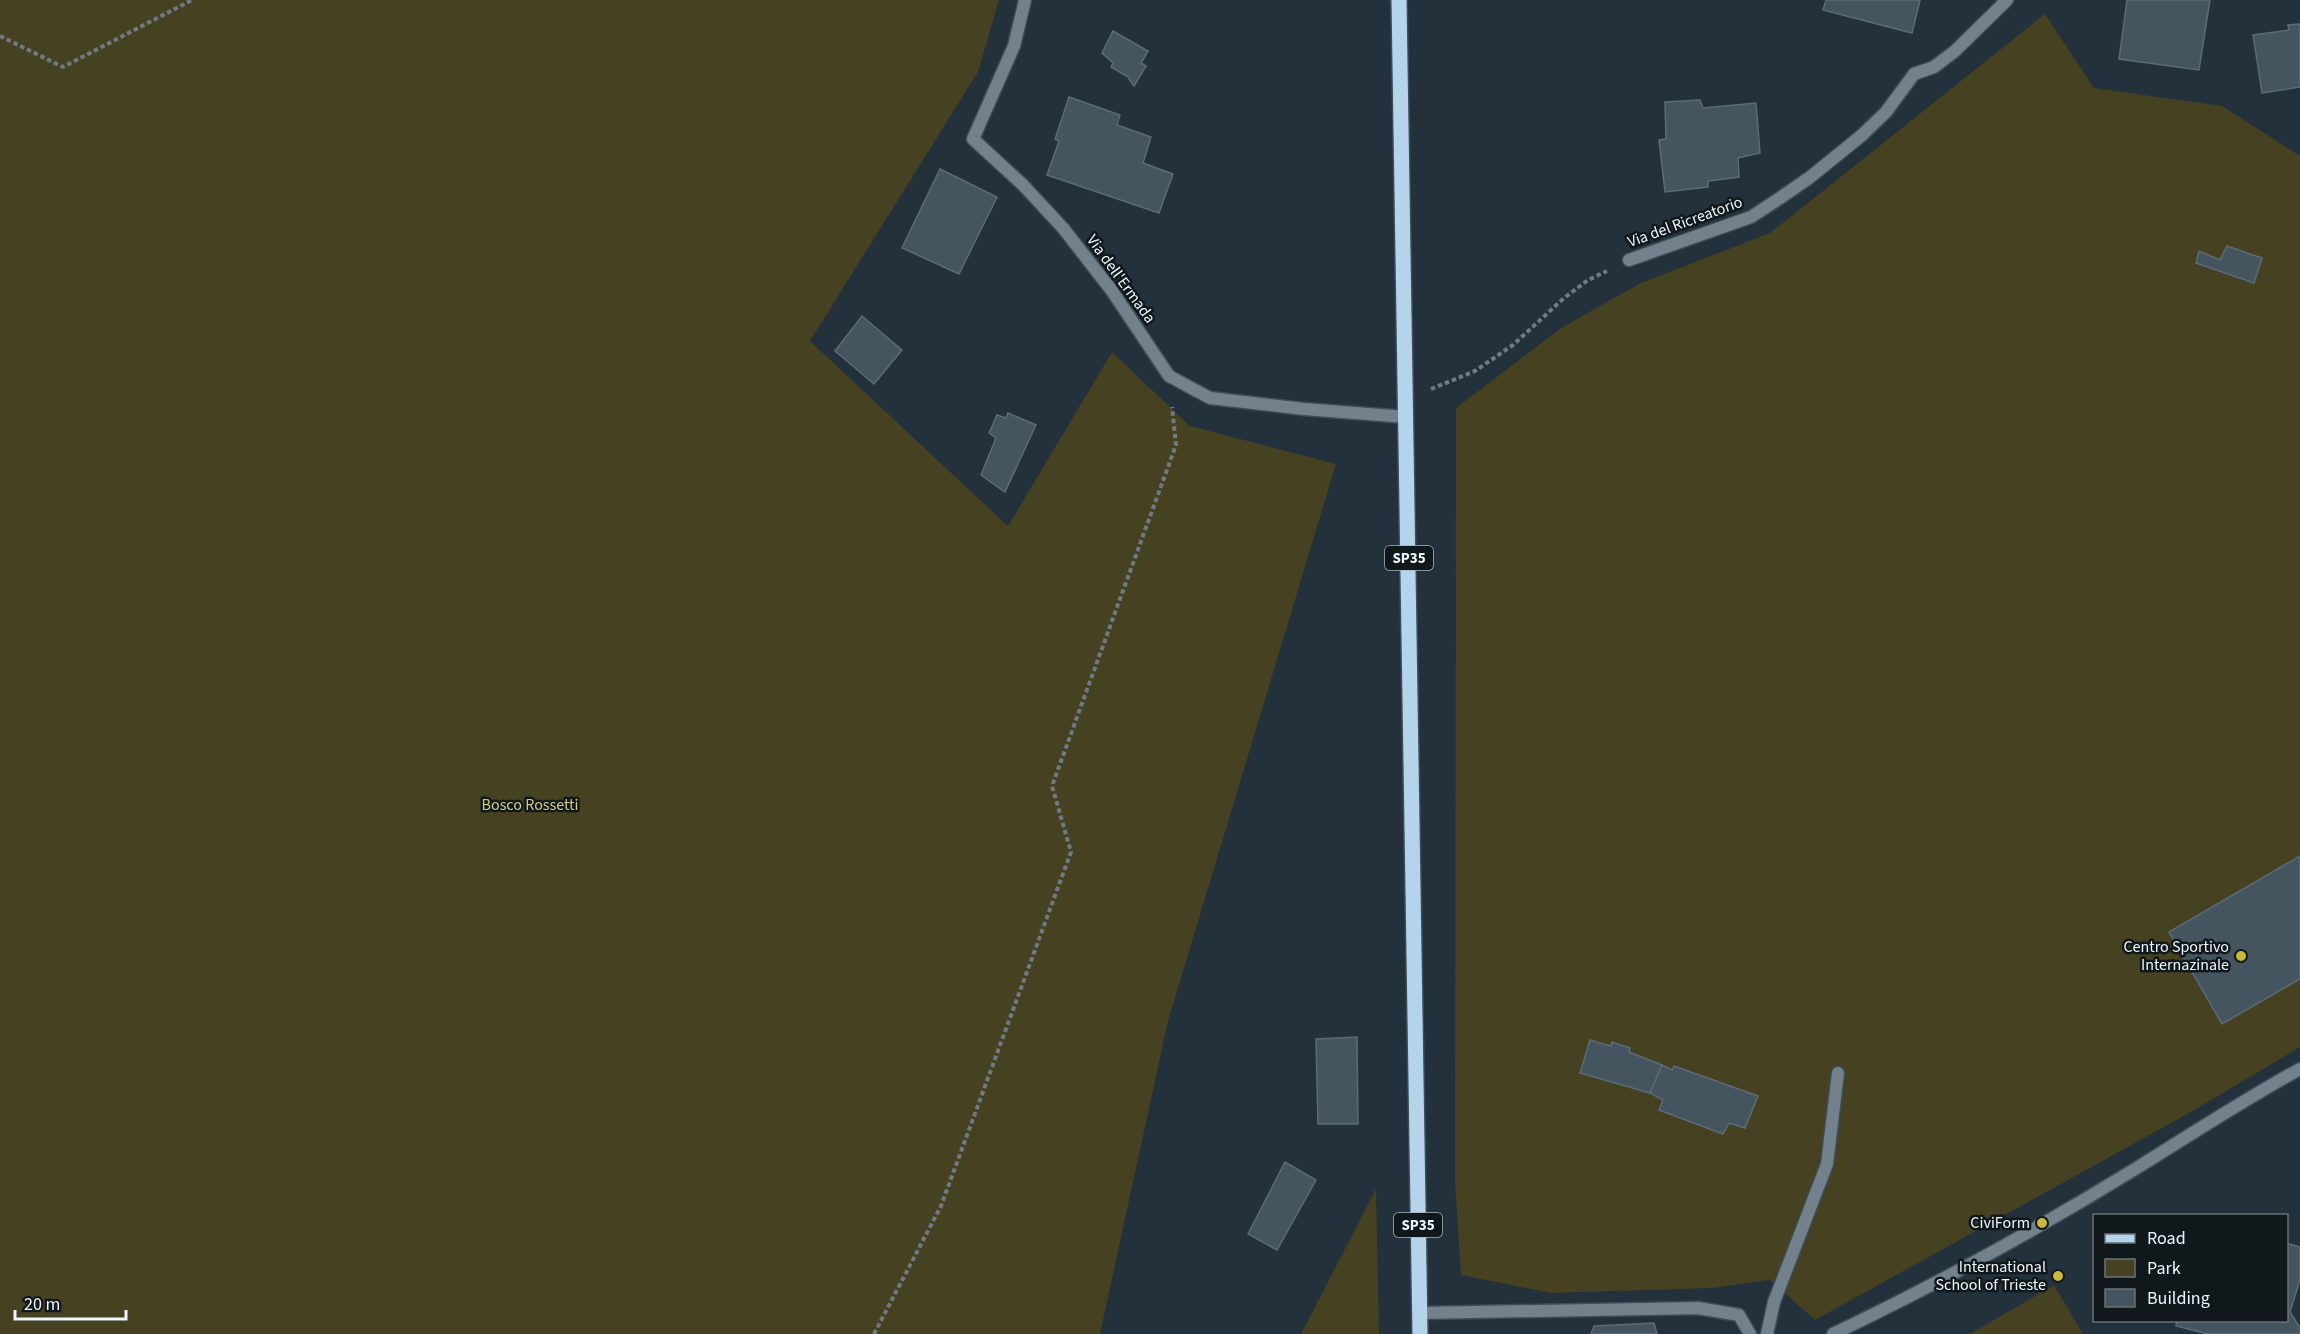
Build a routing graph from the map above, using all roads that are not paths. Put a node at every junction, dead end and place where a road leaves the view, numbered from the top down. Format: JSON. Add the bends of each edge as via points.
{"nodes":[{"id":1,"x":1025,"y":0,"type":"edge"},
{"id":2,"x":1399,"y":0,"type":"edge"},
{"id":3,"x":2007,"y":0,"type":"edge"},
{"id":4,"x":1629,"y":260,"type":"road end"},
{"id":5,"x":1406,"y":417,"type":"junction"},
{"id":6,"x":2300,"y":1069,"type":"edge"},
{"id":7,"x":1839,"y":1073,"type":"dead end"},
{"id":8,"x":1420,"y":1313,"type":"junction"},
{"id":9,"x":1420,"y":1334,"type":"edge"},
{"id":10,"x":1750,"y":1334,"type":"edge"},
{"id":11,"x":1767,"y":1334,"type":"edge"},
{"id":12,"x":1833,"y":1334,"type":"edge"}],
"edges":[{"from":1,"to":5,"type":"street","name":"Via dell'Ermada","via":[[1014,46],[973,139],[1063,228],[1112,291],[1168,376],[1210,398]]},
{"from":2,"to":5,"type":"main road","number":"SP35"},
{"from":3,"to":4,"type":"street","name":"Via del Ricreatorio","via":[[1955,51],[1934,67],[1914,74],[1886,112],[1861,136],[1789,192],[1751,218]]},
{"from":5,"to":8,"type":"main road","number":"SP35"},
{"from":6,"to":12,"type":"street","via":[[2034,1228],[1904,1300]]},
{"from":7,"to":11,"type":"street","via":[[1827,1164],[1774,1302]]},
{"from":8,"to":9,"type":"main road","number":"SP35"},
{"from":8,"to":10,"type":"street","via":[[1698,1308],[1739,1315]]}]}
